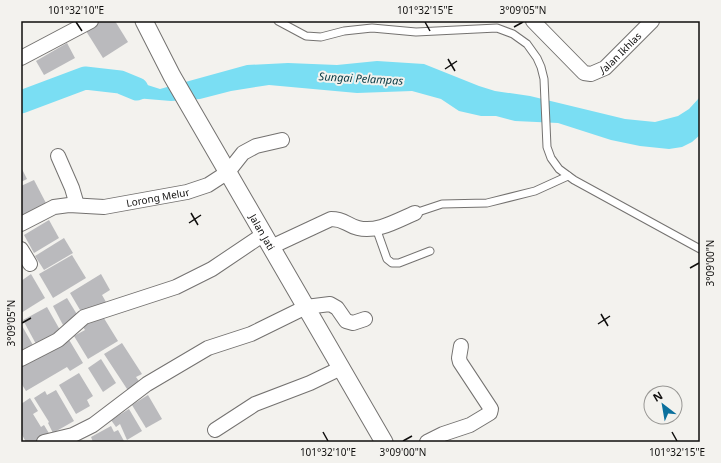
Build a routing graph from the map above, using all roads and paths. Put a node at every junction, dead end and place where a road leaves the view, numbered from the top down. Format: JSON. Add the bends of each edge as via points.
{"nodes":[{"id":1,"x":91,"y":21,"type":"edge"},
{"id":2,"x":144,"y":21,"type":"edge"},
{"id":3,"x":278,"y":21,"type":"edge"},
{"id":4,"x":533,"y":21,"type":"edge"},
{"id":5,"x":652,"y":21,"type":"edge"},
{"id":6,"x":21,"y":58,"type":"edge"},
{"id":7,"x":282,"y":140,"type":"dead end"},
{"id":8,"x":58,"y":156,"type":"dead end"},
{"id":9,"x":228,"y":172,"type":"junction"},
{"id":10,"x":568,"y":176,"type":"junction"},
{"id":11,"x":76,"y":205,"type":"junction"},
{"id":12,"x":416,"y":213,"type":"joint"},
{"id":13,"x":21,"y":224,"type":"edge"},
{"id":14,"x":376,"y":228,"type":"junction"},
{"id":15,"x":267,"y":241,"type":"junction"},
{"id":16,"x":21,"y":249,"type":"edge"},
{"id":17,"x":700,"y":249,"type":"edge"},
{"id":18,"x":430,"y":251,"type":"dead end"},
{"id":19,"x":30,"y":264,"type":"dead end"},
{"id":20,"x":306,"y":307,"type":"junction"},
{"id":21,"x":365,"y":319,"type":"dead end"},
{"id":22,"x":461,"y":346,"type":"dead end"},
{"id":23,"x":21,"y":359,"type":"edge"},
{"id":24,"x":341,"y":368,"type":"junction"},
{"id":25,"x":215,"y":430,"type":"dead end"},
{"id":26,"x":44,"y":442,"type":"edge"},
{"id":27,"x":384,"y":442,"type":"edge"},
{"id":28,"x":426,"y":442,"type":"edge"}],
"edges":[{"from":1,"to":6,"type":"street"},
{"from":2,"to":9,"type":"street","name":"Jalan Jati","via":[[172,76]]},
{"from":3,"to":10,"type":"lane","via":[[306,36],[321,37],[372,28],[416,32],[497,28],[513,34],[527,44],[536,58],[544,79],[547,147],[551,158]]},
{"from":4,"to":5,"type":"street","name":"Jalan Ikhlas","via":[[584,73],[591,74],[605,68]]},
{"from":7,"to":9,"type":"street","name":"Lorong Melur","via":[[264,143],[243,153]]},
{"from":8,"to":11,"type":"street","via":[[72,188]]},
{"from":9,"to":11,"type":"street","name":"Lorong Melur","via":[[208,185],[187,192],[104,207]]},
{"from":9,"to":15,"type":"street","name":"Jalan Jati"},
{"from":10,"to":12,"type":"lane","via":[[535,191],[488,203],[442,204]]},
{"from":10,"to":17,"type":"lane"},
{"from":11,"to":13,"type":"street","name":"Lorong Melur","via":[[54,207]]},
{"from":12,"to":14,"type":"street"},
{"from":14,"to":15,"type":"street","via":[[358,228],[341,219],[331,219]]},
{"from":14,"to":18,"type":"lane","via":[[387,259],[392,263],[399,263]]},
{"from":15,"to":20,"type":"street","name":"Jalan Jati"},
{"from":15,"to":23,"type":"street","via":[[176,287],[84,317],[58,340]]},
{"from":16,"to":19,"type":"street"},
{"from":20,"to":21,"type":"street","via":[[330,304],[337,308],[346,322],[353,323]]},
{"from":20,"to":24,"type":"street","name":"Jalan Jati"},
{"from":20,"to":26,"type":"street","via":[[251,334],[208,348],[147,384],[93,425],[73,435]]},
{"from":22,"to":28,"type":"street","via":[[460,362],[491,409],[490,413],[470,425]]},
{"from":24,"to":25,"type":"street","via":[[255,404]]},
{"from":24,"to":27,"type":"street","name":"Jalan Jati"}]}
